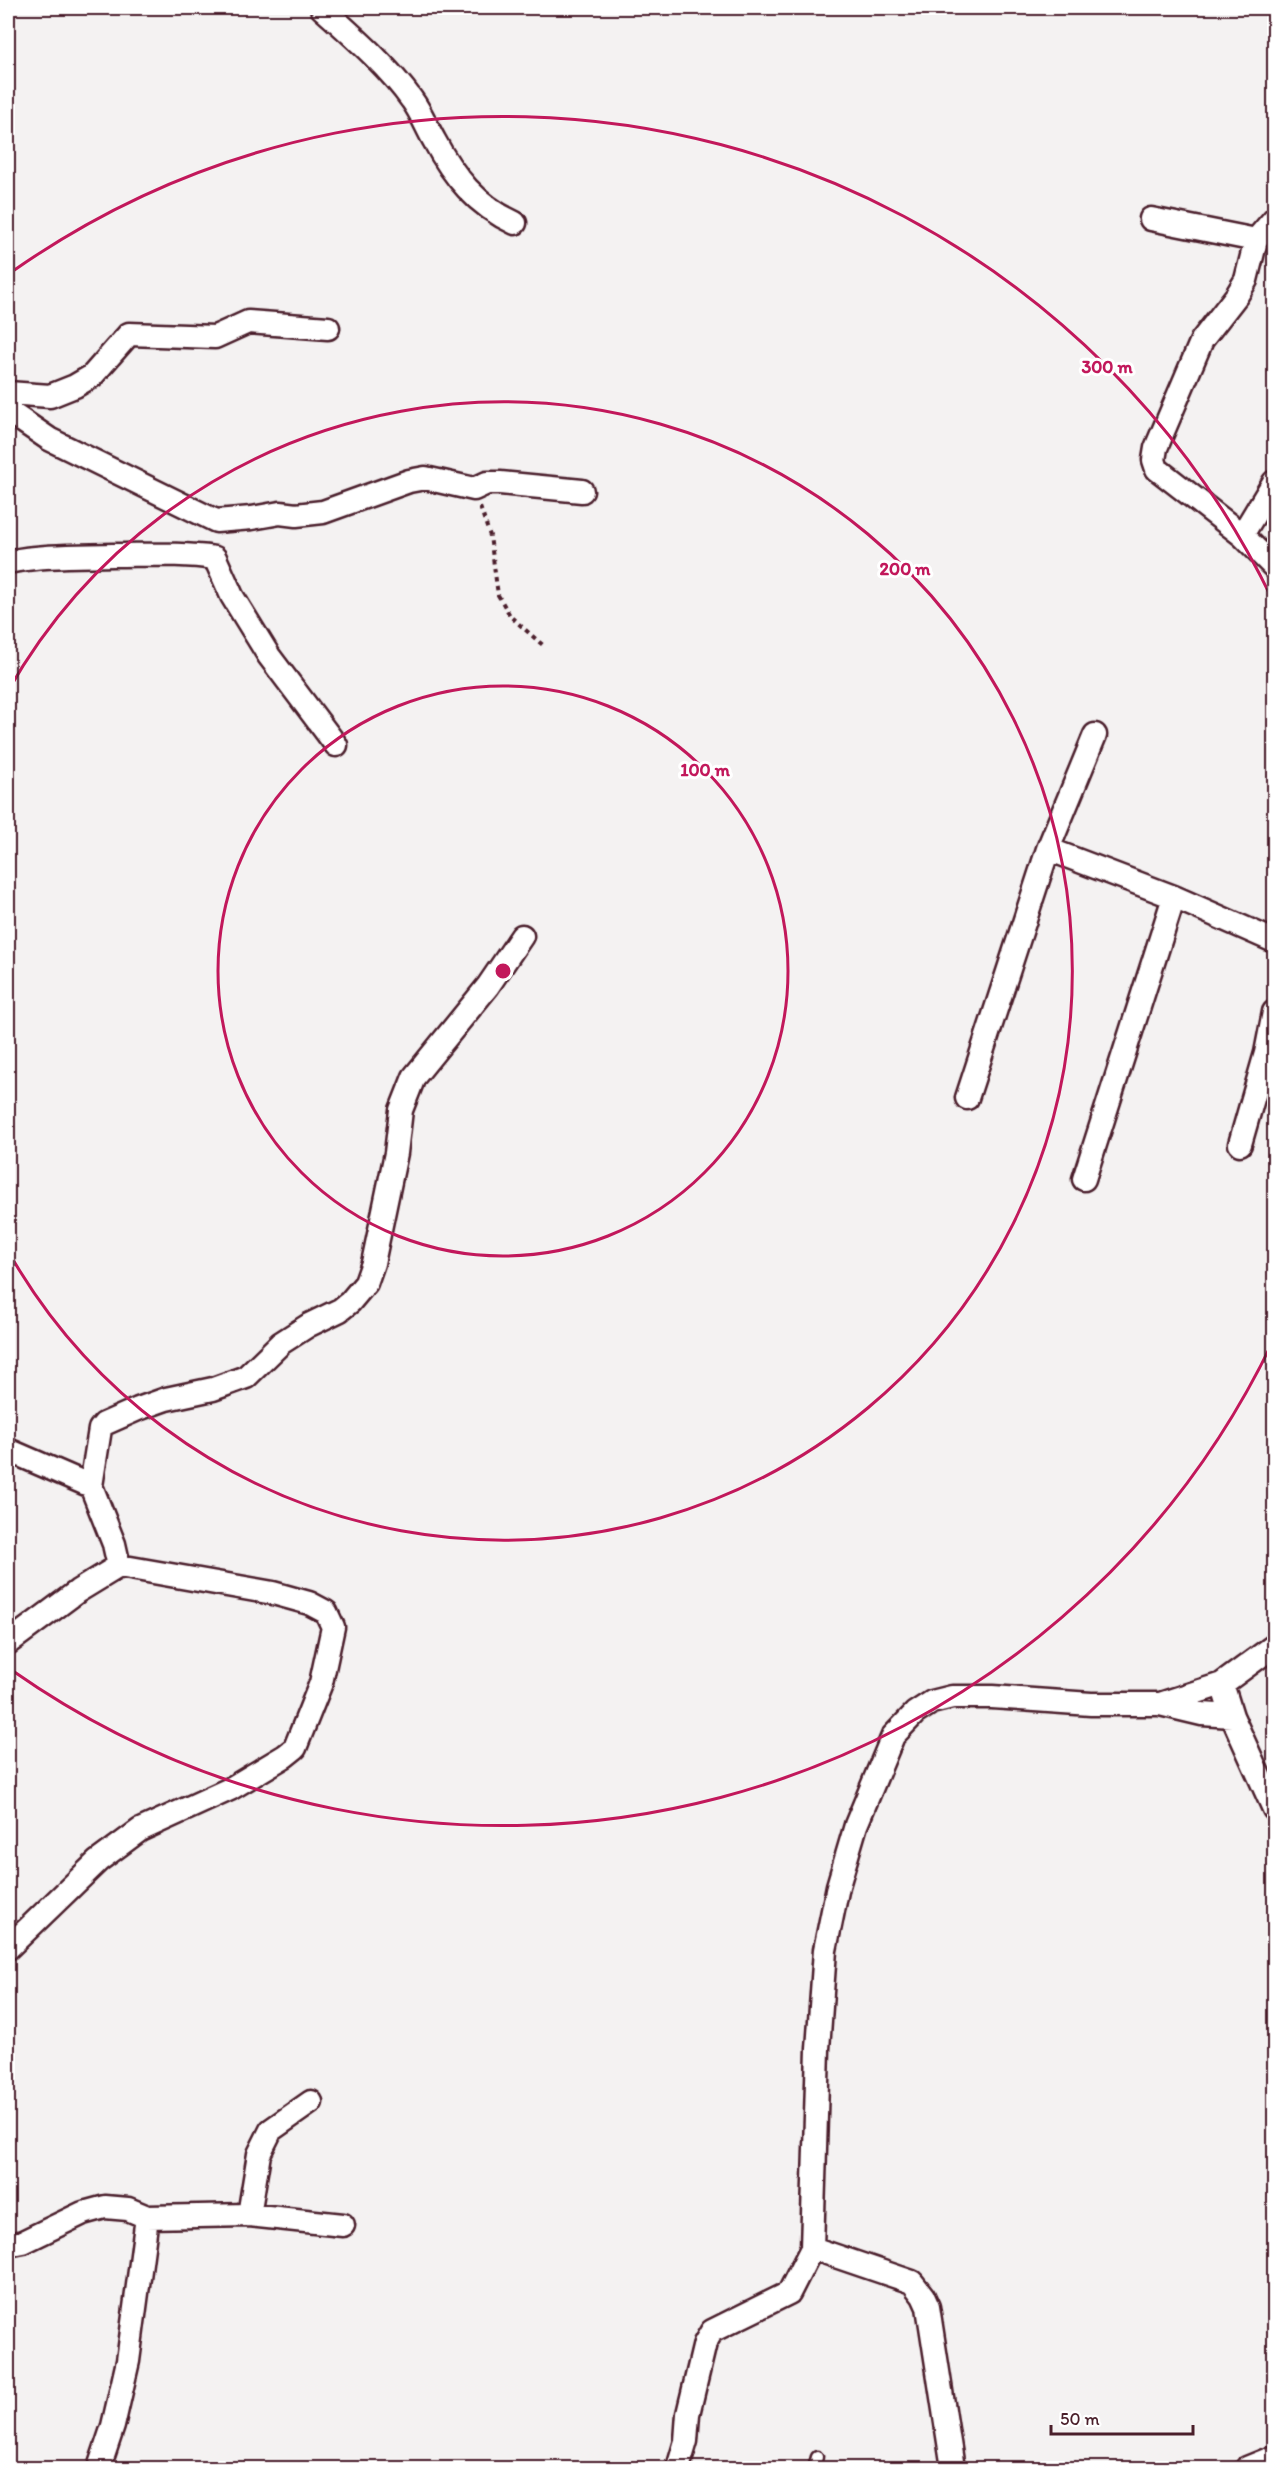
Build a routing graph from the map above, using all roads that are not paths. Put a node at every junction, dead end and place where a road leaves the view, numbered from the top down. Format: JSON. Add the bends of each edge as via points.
{"nodes":[{"id":1,"x":322,"y":8,"type":"edge"},
{"id":2,"x":1152,"y":219,"type":"dead end"},
{"id":3,"x":1275,"y":219,"type":"edge"},
{"id":4,"x":515,"y":223,"type":"dead end"},
{"id":5,"x":1256,"y":240,"type":"junction"},
{"id":6,"x":328,"y":328,"type":"dead end"},
{"id":7,"x":18,"y":394,"type":"edge"},
{"id":8,"x":16,"y":416,"type":"edge"},
{"id":9,"x":1275,"y":482,"type":"edge"},
{"id":10,"x":582,"y":491,"type":"dead end"},
{"id":11,"x":216,"y":521,"type":"junction"},
{"id":12,"x":1242,"y":535,"type":"junction"},
{"id":13,"x":215,"y":558,"type":"junction"},
{"id":14,"x":8,"y":562,"type":"edge"},
{"id":15,"x":1275,"y":567,"type":"edge"},
{"id":16,"x":1095,"y":735,"type":"dead end"},
{"id":17,"x":336,"y":745,"type":"dead end"},
{"id":18,"x":1048,"y":849,"type":"junction"},
{"id":19,"x":1173,"y":897,"type":"junction"},
{"id":20,"x":522,"y":936,"type":"dead end"},
{"id":21,"x":1275,"y":941,"type":"edge"},
{"id":22,"x":1275,"y":1012,"type":"edge"},
{"id":23,"x":967,"y":1098,"type":"dead end"},
{"id":24,"x":1240,"y":1144,"type":"dead end"},
{"id":25,"x":1084,"y":1179,"type":"dead end"},
{"id":26,"x":8,"y":1450,"type":"edge"},
{"id":27,"x":91,"y":1486,"type":"junction"},
{"id":28,"x":119,"y":1566,"type":"junction"},
{"id":29,"x":8,"y":1643,"type":"edge"},
{"id":30,"x":1275,"y":1646,"type":"edge"},
{"id":31,"x":1222,"y":1684,"type":"junction"},
{"id":32,"x":1160,"y":1704,"type":"junction"},
{"id":33,"x":1232,"y":1716,"type":"junction"},
{"id":34,"x":1275,"y":1809,"type":"edge"},
{"id":35,"x":8,"y":1948,"type":"edge"},
{"id":36,"x":311,"y":2102,"type":"dead end"},
{"id":37,"x":249,"y":2215,"type":"junction"},
{"id":38,"x":147,"y":2217,"type":"junction"},
{"id":39,"x":343,"y":2225,"type":"dead end"},
{"id":40,"x":8,"y":2245,"type":"edge"},
{"id":41,"x":812,"y":2248,"type":"junction"},
{"id":42,"x":817,"y":2457,"type":"dead end"},
{"id":43,"x":1275,"y":2457,"type":"edge"},
{"id":44,"x":99,"y":2469,"type":"edge"},
{"id":45,"x":678,"y":2469,"type":"edge"},
{"id":46,"x":814,"y":2469,"type":"edge"},
{"id":47,"x":952,"y":2469,"type":"edge"},
{"id":48,"x":1247,"y":2469,"type":"edge"}],
"edges":[{"from":1,"to":4,"type":"street","via":[[367,49],[411,98],[453,172],[474,197]]},
{"from":2,"to":5,"type":"street"},
{"from":3,"to":5,"type":"street"},
{"from":5,"to":12,"type":"street","via":[[1246,280],[1202,340],[1154,460],[1157,469]]},
{"from":6,"to":7,"type":"street","via":[[248,321],[219,337],[129,334],[83,381],[56,395]]},
{"from":7,"to":8,"type":"street"},
{"from":8,"to":11,"type":"street","via":[[49,439]]},
{"from":9,"to":12,"type":"street"},
{"from":10,"to":11,"type":"street","via":[[500,483],[474,489],[425,478],[323,512]]},
{"from":11,"to":13,"type":"street","via":[[221,549]]},
{"from":12,"to":15,"type":"street"},
{"from":13,"to":14,"type":"street","via":[[73,555]]},
{"from":13,"to":17,"type":"street","via":[[232,596],[269,656]]},
{"from":16,"to":18,"type":"street"},
{"from":18,"to":19,"type":"street"},
{"from":18,"to":23,"type":"street"},
{"from":19,"to":21,"type":"street"},
{"from":19,"to":25,"type":"street"},
{"from":20,"to":27,"type":"street","via":[[488,986],[414,1077],[401,1110],[389,1193],[366,1283],[340,1311],[281,1343],[246,1377],[166,1399],[104,1424],[98,1436]]},
{"from":22,"to":24,"type":"street"},
{"from":26,"to":27,"type":"street"},
{"from":27,"to":28,"type":"street"},
{"from":28,"to":29,"type":"street"},
{"from":28,"to":35,"type":"street","via":[[273,1593],[319,1607],[333,1627],[321,1683],[295,1748],[230,1789],[140,1830],[98,1861]]},
{"from":30,"to":31,"type":"street"},
{"from":31,"to":32,"type":"street"},
{"from":31,"to":33,"type":"street"},
{"from":32,"to":33,"type":"street"},
{"from":32,"to":41,"type":"street","via":[[951,1697],[932,1702],[915,1713],[893,1736],[856,1825],[825,1950]]},
{"from":33,"to":34,"type":"street"},
{"from":36,"to":37,"type":"street","via":[[271,2130],[259,2154]]},
{"from":37,"to":38,"type":"street"},
{"from":37,"to":39,"type":"street"},
{"from":38,"to":40,"type":"street","via":[[105,2207]]},
{"from":38,"to":44,"type":"street","via":[[128,2361]]},
{"from":41,"to":45,"type":"street","via":[[789,2293],[711,2331],[688,2414]]},
{"from":41,"to":47,"type":"street","via":[[912,2282],[923,2295]]},
{"from":42,"to":46,"type":"lane"},
{"from":43,"to":48,"type":"street"}]}
